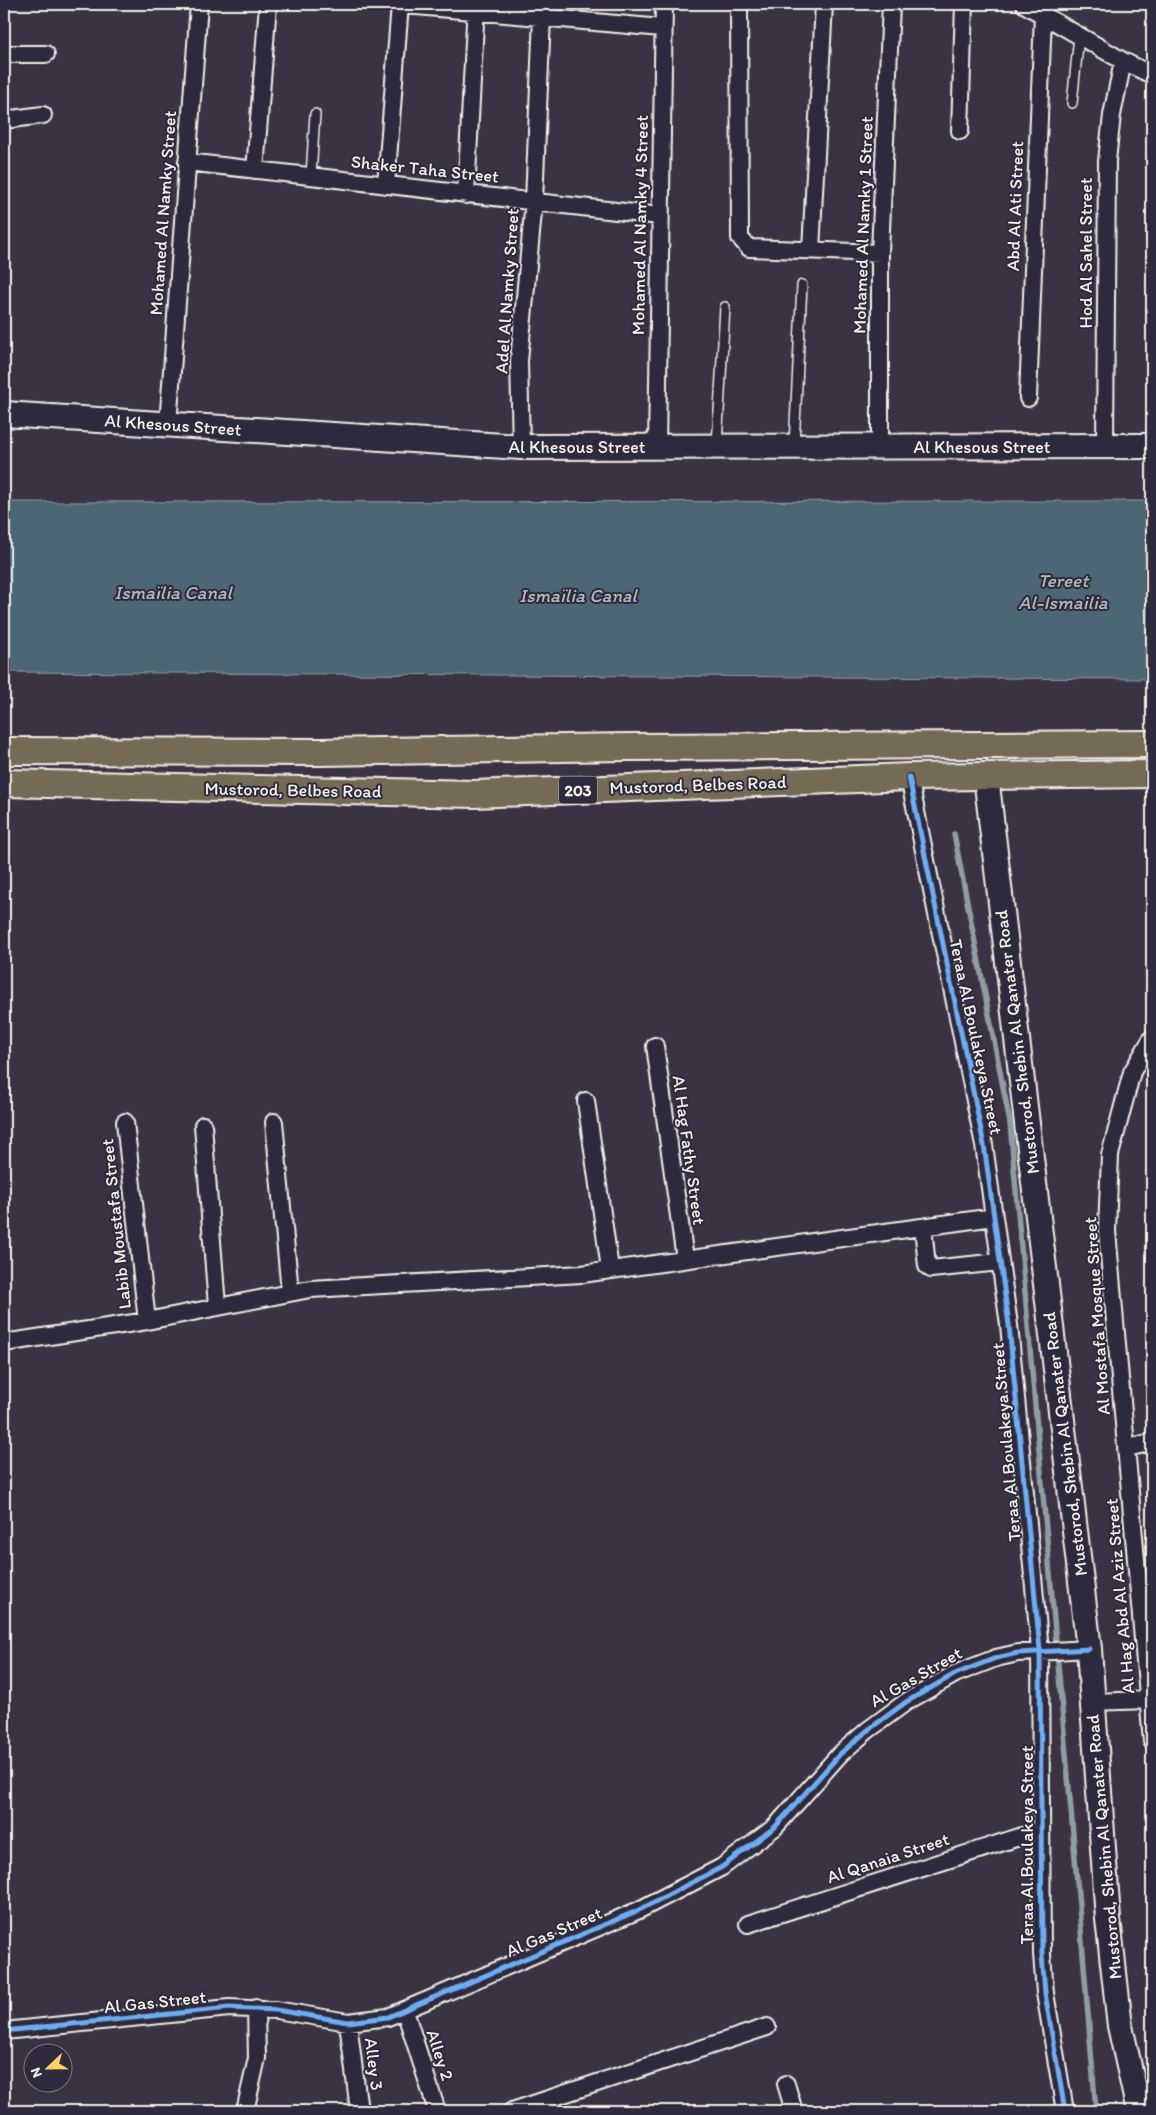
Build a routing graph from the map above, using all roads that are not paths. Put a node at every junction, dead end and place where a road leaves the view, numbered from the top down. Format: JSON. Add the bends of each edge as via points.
{"nodes":[{"id":1,"x":199,"y":4,"type":"edge"},
{"id":2,"x":268,"y":4,"type":"edge"},
{"id":3,"x":394,"y":4,"type":"edge"},
{"id":4,"x":400,"y":4,"type":"edge"},
{"id":5,"x":664,"y":4,"type":"edge"},
{"id":6,"x":739,"y":4,"type":"edge"},
{"id":7,"x":824,"y":4,"type":"edge"},
{"id":8,"x":891,"y":4,"type":"edge"},
{"id":9,"x":964,"y":4,"type":"edge"},
{"id":10,"x":476,"y":8,"type":"edge"},
{"id":11,"x":1036,"y":8,"type":"edge"},
{"id":12,"x":532,"y":12,"type":"edge"},
{"id":13,"x":662,"y":28,"type":"junction"},
{"id":14,"x":1079,"y":36,"type":"junction"},
{"id":15,"x":4,"y":54,"type":"edge"},
{"id":16,"x":46,"y":54,"type":"dead end"},
{"id":17,"x":1123,"y":61,"type":"junction"},
{"id":18,"x":1152,"y":75,"type":"edge"},
{"id":19,"x":1072,"y":103,"type":"dead end"},
{"id":20,"x":315,"y":114,"type":"dead end"},
{"id":21,"x":43,"y":115,"type":"dead end"},
{"id":22,"x":4,"y":120,"type":"edge"},
{"id":23,"x":960,"y":131,"type":"dead end"},
{"id":24,"x":186,"y":162,"type":"junction"},
{"id":25,"x":254,"y":170,"type":"junction"},
{"id":26,"x":311,"y":176,"type":"junction"},
{"id":27,"x":386,"y":185,"type":"junction"},
{"id":28,"x":466,"y":195,"type":"junction"},
{"id":29,"x":534,"y":201,"type":"junction"},
{"id":30,"x":660,"y":216,"type":"junction"},
{"id":31,"x":811,"y":250,"type":"junction"},
{"id":32,"x":880,"y":253,"type":"junction"},
{"id":33,"x":802,"y":285,"type":"dead end"},
{"id":34,"x":725,"y":307,"type":"dead end"},
{"id":35,"x":1028,"y":398,"type":"dead end"},
{"id":36,"x":4,"y":411,"type":"edge"},
{"id":37,"x":168,"y":425,"type":"junction"},
{"id":38,"x":1152,"y":446,"type":"edge"},
{"id":39,"x":657,"y":447,"type":"junction"},
{"id":40,"x":717,"y":447,"type":"junction"},
{"id":41,"x":794,"y":447,"type":"junction"},
{"id":42,"x":880,"y":447,"type":"junction"},
{"id":43,"x":1105,"y":447,"type":"junction"},
{"id":44,"x":521,"y":448,"type":"junction"},
{"id":45,"x":1152,"y":744,"type":"edge"},
{"id":46,"x":4,"y":751,"type":"edge"},
{"id":47,"x":1152,"y":774,"type":"edge"},
{"id":48,"x":986,"y":776,"type":"junction"},
{"id":49,"x":909,"y":777,"type":"junction"},
{"id":50,"x":4,"y":783,"type":"edge"},
{"id":51,"x":1152,"y":1038,"type":"edge"},
{"id":52,"x":654,"y":1046,"type":"dead end"},
{"id":53,"x":586,"y":1101,"type":"dead end"},
{"id":54,"x":125,"y":1122,"type":"dead end"},
{"id":55,"x":274,"y":1122,"type":"dead end"},
{"id":56,"x":204,"y":1125,"type":"dead end"},
{"id":57,"x":994,"y":1217,"type":"junction"},
{"id":58,"x":923,"y":1227,"type":"junction"},
{"id":59,"x":685,"y":1259,"type":"junction"},
{"id":60,"x":1000,"y":1262,"type":"junction"},
{"id":61,"x":610,"y":1269,"type":"junction"},
{"id":62,"x":290,"y":1292,"type":"junction"},
{"id":63,"x":217,"y":1306,"type":"junction"},
{"id":64,"x":147,"y":1321,"type":"junction"},
{"id":65,"x":4,"y":1343,"type":"edge"},
{"id":66,"x":1152,"y":1442,"type":"edge"},
{"id":67,"x":1127,"y":1448,"type":"junction"},
{"id":68,"x":1089,"y":1649,"type":"junction"},
{"id":69,"x":1040,"y":1650,"type":"junction"},
{"id":70,"x":1149,"y":1700,"type":"junction"},
{"id":71,"x":1092,"y":1702,"type":"junction"},
{"id":72,"x":1152,"y":1741,"type":"edge"},
{"id":73,"x":1041,"y":1830,"type":"junction"},
{"id":74,"x":748,"y":1924,"type":"dead end"},
{"id":75,"x":256,"y":2008,"type":"junction"},
{"id":76,"x":405,"y":2011,"type":"junction"},
{"id":77,"x":348,"y":2022,"type":"junction"},
{"id":78,"x":767,"y":2027,"type":"dead end"},
{"id":79,"x":4,"y":2031,"type":"edge"},
{"id":80,"x":786,"y":2084,"type":"dead end"},
{"id":81,"x":245,"y":2111,"type":"edge"},
{"id":82,"x":359,"y":2111,"type":"edge"},
{"id":83,"x":437,"y":2111,"type":"edge"},
{"id":84,"x":512,"y":2111,"type":"edge"},
{"id":85,"x":794,"y":2111,"type":"edge"},
{"id":86,"x":1065,"y":2111,"type":"edge"},
{"id":87,"x":1139,"y":2111,"type":"edge"}],
"edges":[{"from":1,"to":24,"type":"street","name":"Mohamed Al Namky Street"},
{"from":2,"to":25,"type":"street"},
{"from":3,"to":4,"type":"street"},
{"from":4,"to":10,"type":"street"},
{"from":4,"to":27,"type":"street"},
{"from":5,"to":13,"type":"street","name":"Mohamed Al Namky 4 Street"},
{"from":6,"to":31,"type":"street","via":[[740,238],[749,248]]},
{"from":7,"to":31,"type":"street"},
{"from":8,"to":32,"type":"street","name":"Mohamed Al Namky 1 Street"},
{"from":9,"to":23,"type":"street"},
{"from":10,"to":12,"type":"street"},
{"from":10,"to":28,"type":"street"},
{"from":11,"to":14,"type":"street"},
{"from":11,"to":35,"type":"street","name":"Abd Al Ati Street"},
{"from":12,"to":13,"type":"street"},
{"from":12,"to":29,"type":"street","name":"Adel Al Namky Street"},
{"from":13,"to":30,"type":"street","name":"Mohamed Al Namky 4 Street"},
{"from":14,"to":17,"type":"street"},
{"from":14,"to":19,"type":"lane"},
{"from":15,"to":16,"type":"street"},
{"from":17,"to":18,"type":"street"},
{"from":17,"to":43,"type":"street","name":"Hod Al Sahel Street","via":[[1107,161]]},
{"from":20,"to":26,"type":"lane"},
{"from":21,"to":22,"type":"street"},
{"from":24,"to":25,"type":"street","name":"Shaker Taha Street"},
{"from":24,"to":37,"type":"street","name":"Mohamed Al Namky Street"},
{"from":25,"to":26,"type":"street","name":"Shaker Taha Street"},
{"from":26,"to":27,"type":"street","name":"Shaker Taha Street"},
{"from":27,"to":28,"type":"street","name":"Shaker Taha Street"},
{"from":28,"to":29,"type":"street","name":"Shaker Taha Street"},
{"from":29,"to":30,"type":"street","name":"Shaker Taha Street"},
{"from":29,"to":44,"type":"street","name":"Adel Al Namky Street","via":[[519,361]]},
{"from":30,"to":39,"type":"street","name":"Mohamed Al Namky 4 Street"},
{"from":31,"to":32,"type":"street"},
{"from":32,"to":42,"type":"street","name":"Mohamed Al Namky 1 Street"},
{"from":33,"to":41,"type":"lane"},
{"from":34,"to":40,"type":"lane"},
{"from":36,"to":37,"type":"main road","name":"Al Khesous Street"},
{"from":37,"to":44,"type":"main road","name":"Al Khesous Street"},
{"from":38,"to":43,"type":"main road","name":"Al Khesous Street"},
{"from":39,"to":40,"type":"main road","name":"Al Khesous Street"},
{"from":39,"to":44,"type":"main road","name":"Al Khesous Street"},
{"from":40,"to":41,"type":"main road","name":"Al Khesous Street"},
{"from":41,"to":42,"type":"main road","name":"Al Khesous Street"},
{"from":42,"to":43,"type":"main road","name":"Al Khesous Street"},
{"from":45,"to":46,"type":"main road","name":"Mustorod, Belbes Road","via":[[322,752]]},
{"from":47,"to":48,"type":"main road","name":"Mustorod, Belbes Road","number":"203"},
{"from":48,"to":49,"type":"main road","name":"Mustorod, Belbes Road","number":"203"},
{"from":48,"to":68,"type":"main road","name":"Mustorod, Shebin Al Qanater Road"},
{"from":49,"to":50,"type":"main road","name":"Mustorod, Belbes Road","number":"203","via":[[474,794]]},
{"from":49,"to":57,"type":"street","name":"Teraa Al Boulakeya Street","via":[[984,1145]]},
{"from":51,"to":67,"type":"street","name":"Al Mostafa Mosque Street","via":[[1132,1072],[1110,1155],[1107,1231]]},
{"from":52,"to":59,"type":"street","name":"Al Hag Fathy Street"},
{"from":53,"to":61,"type":"street"},
{"from":54,"to":64,"type":"street","name":"Labib Moustafa Street"},
{"from":55,"to":62,"type":"street"},
{"from":56,"to":63,"type":"street"},
{"from":57,"to":58,"type":"street"},
{"from":57,"to":60,"type":"street","name":"Teraa Al Boulakeya Street"},
{"from":58,"to":59,"type":"street"},
{"from":58,"to":60,"type":"street","via":[[927,1266],[931,1269]]},
{"from":59,"to":61,"type":"street"},
{"from":60,"to":69,"type":"street","name":"Teraa Al Boulakeya Street"},
{"from":61,"to":62,"type":"street","via":[[546,1277],[346,1286]]},
{"from":62,"to":63,"type":"street"},
{"from":63,"to":64,"type":"street"},
{"from":64,"to":65,"type":"street"},
{"from":66,"to":67,"type":"street"},
{"from":67,"to":70,"type":"street","name":"Al Hag Abd Al Aziz Street"},
{"from":68,"to":69,"type":"street","name":"Al Gas Street"},
{"from":68,"to":71,"type":"main road","name":"Mustorod, Shebin Al Qanater Road"},
{"from":69,"to":73,"type":"street","name":"Teraa Al Boulakeya Street"},
{"from":69,"to":76,"type":"street","name":"Al Gas Street","via":[[975,1665],[906,1702],[840,1754],[775,1827],[722,1867],[639,1910]]},
{"from":70,"to":71,"type":"street"},
{"from":70,"to":72,"type":"street","name":"Al Hag Abd Al Aziz Street"},
{"from":71,"to":87,"type":"main road","name":"Mustorod, Shebin Al Qanater Road","via":[[1108,1920],[1120,2026]]},
{"from":73,"to":74,"type":"street","name":"Al Qanaia Street"},
{"from":73,"to":86,"type":"street","name":"Teraa Al Boulakeya Street","via":[[1044,1983]]},
{"from":75,"to":77,"type":"street","name":"Al Gas Street"},
{"from":75,"to":79,"type":"street","name":"Al Gas Street"},
{"from":75,"to":81,"type":"street","via":[[257,2058]]},
{"from":76,"to":77,"type":"street","name":"Al Gas Street","via":[[368,2021]]},
{"from":76,"to":83,"type":"street","name":"Alley 2"},
{"from":77,"to":82,"type":"street","name":"Alley 3"},
{"from":78,"to":84,"type":"street"},
{"from":80,"to":85,"type":"street"}]}
